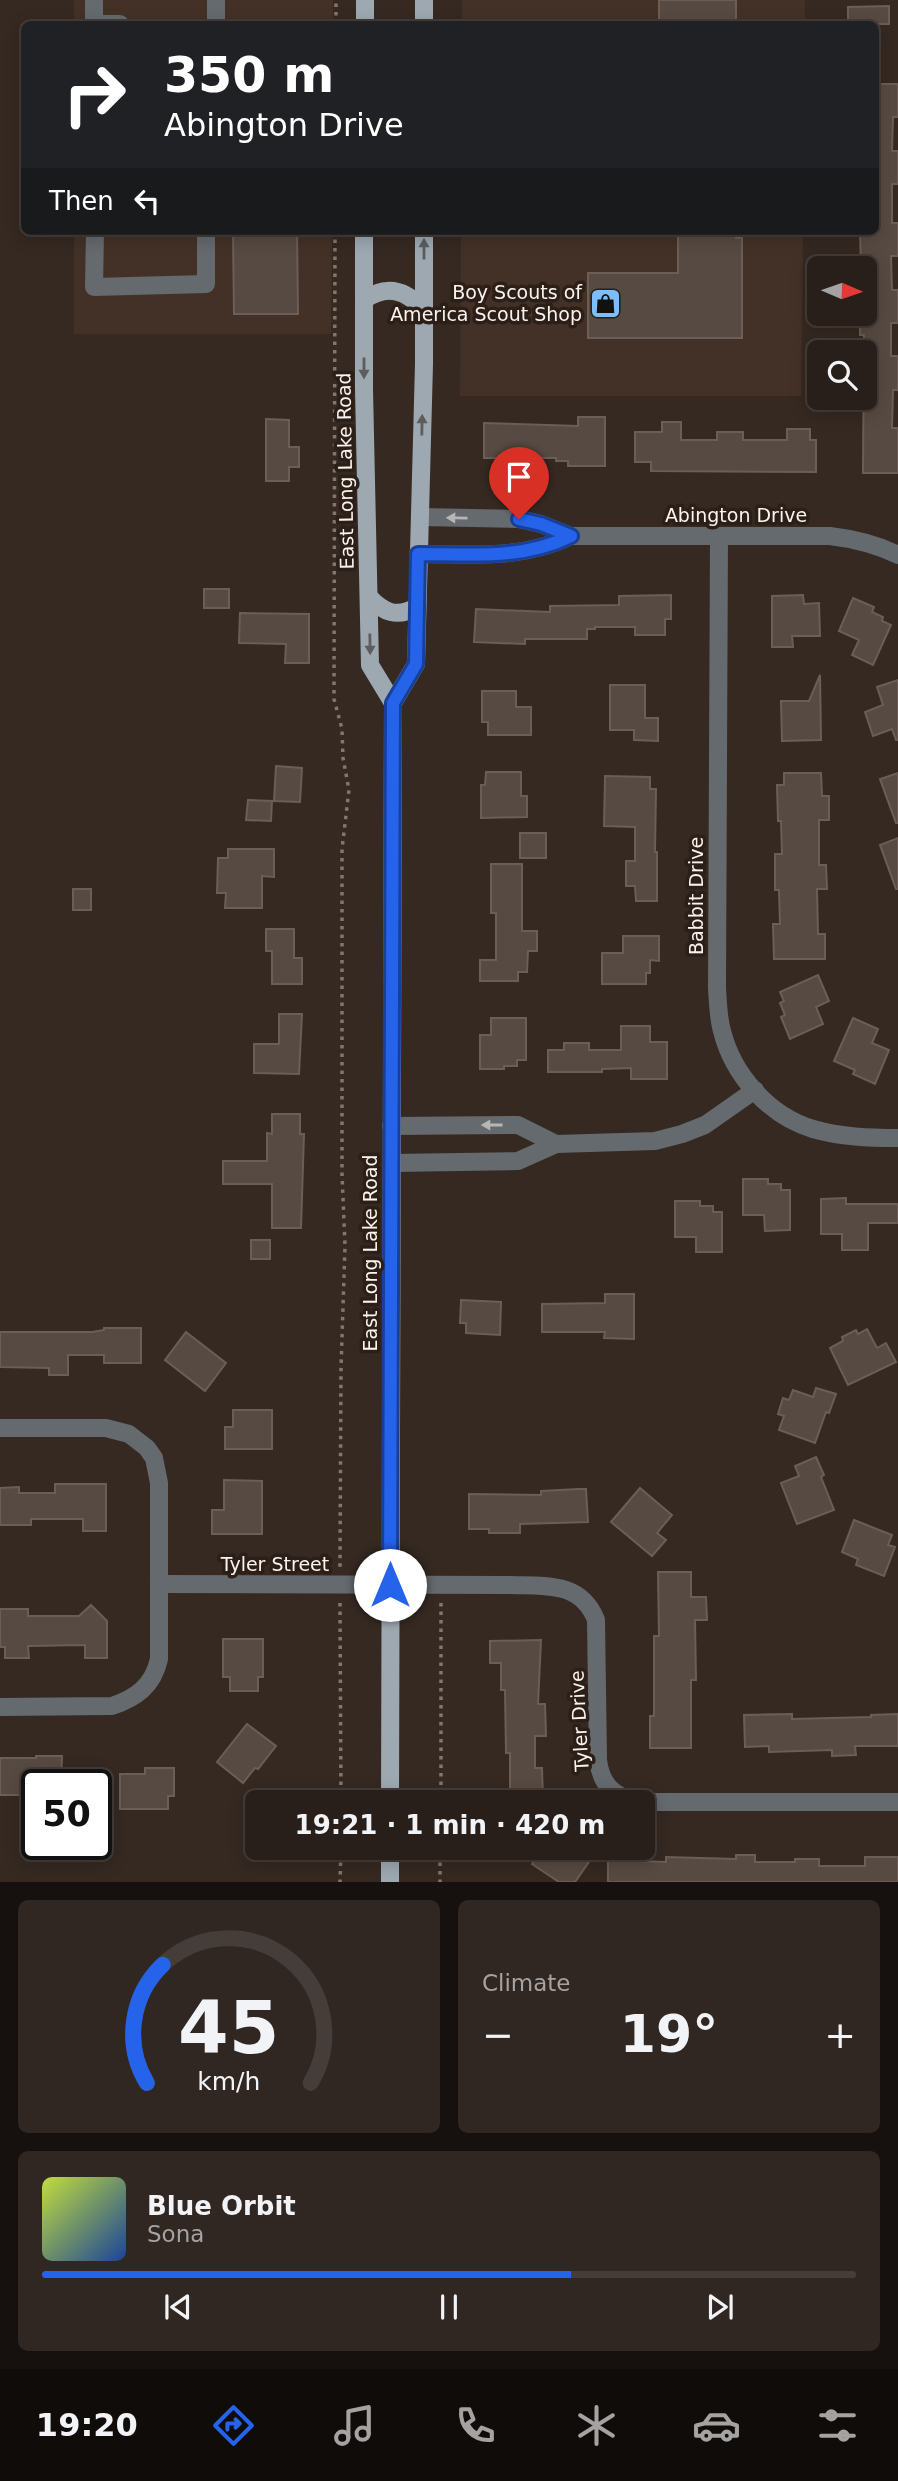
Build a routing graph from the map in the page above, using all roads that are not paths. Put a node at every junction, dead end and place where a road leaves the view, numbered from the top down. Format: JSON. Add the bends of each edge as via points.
{"nodes":[{"id":1,"x":94,"y":0,"type":"edge"},
{"id":2,"x":216,"y":0,"type":"edge"},
{"id":3,"x":365,"y":0,"type":"edge"},
{"id":4,"x":424,"y":0,"type":"edge"},
{"id":5,"x":94,"y":21,"type":"edge"},
{"id":6,"x":216,"y":21,"type":"edge"},
{"id":7,"x":365,"y":21,"type":"edge"},
{"id":8,"x":424,"y":21,"type":"edge"},
{"id":9,"x":95,"y":235,"type":"edge"},
{"id":10,"x":206,"y":235,"type":"edge"},
{"id":11,"x":364,"y":235,"type":"edge"},
{"id":12,"x":424,"y":235,"type":"edge"},
{"id":13,"x":364,"y":300,"type":"junction"},
{"id":14,"x":424,"y":310,"type":"junction"},
{"id":15,"x":420,"y":517,"type":"junction"},
{"id":16,"x":571,"y":536,"type":"junction"},
{"id":17,"x":719,"y":536,"type":"junction"},
{"id":18,"x":418,"y":554,"type":"junction"},
{"id":19,"x":898,"y":555,"type":"edge"},
{"id":20,"x":369,"y":597,"type":"junction"},
{"id":21,"x":417,"y":607,"type":"junction"},
{"id":22,"x":393,"y":703,"type":"junction"},
{"id":23,"x":755,"y":1090,"type":"junction"},
{"id":24,"x":391,"y":1126,"type":"junction"},
{"id":25,"x":898,"y":1138,"type":"edge"},
{"id":26,"x":556,"y":1144,"type":"junction"},
{"id":27,"x":392,"y":1163,"type":"junction"},
{"id":28,"x":0,"y":1428,"type":"edge"},
{"id":29,"x":159,"y":1584,"type":"junction"},
{"id":30,"x":390,"y":1585,"type":"junction"},
{"id":31,"x":0,"y":1707,"type":"edge"},
{"id":32,"x":390,"y":1790,"type":"edge"},
{"id":33,"x":898,"y":1802,"type":"edge"},
{"id":34,"x":390,"y":1860,"type":"edge"},
{"id":35,"x":390,"y":1882,"type":"edge"}],
"edges":[{"from":1,"to":5,"type":"street"},
{"from":2,"to":6,"type":"street"},
{"from":3,"to":7,"type":"main road"},
{"from":4,"to":8,"type":"main road"},
{"from":9,"to":10,"type":"street","via":[[94,287],[206,284]]},
{"from":11,"to":13,"type":"main road","name":"East Long Lake Road"},
{"from":14,"to":12,"type":"main road","one_way":true},
{"from":13,"to":14,"type":"main road","via":[[390,290],[409,296]]},
{"from":13,"to":20,"type":"main road","name":"East Long Lake Road","one_way":true},
{"from":15,"to":14,"type":"main road","one_way":true},
{"from":16,"to":15,"type":"street","name":"Abington Drive","one_way":true,"via":[[519,519]]},
{"from":15,"to":18,"type":"main road"},
{"from":16,"to":17,"type":"street","name":"Abington Drive"},
{"from":16,"to":18,"type":"street","name":"Abington Drive","via":[[518,554]]},
{"from":17,"to":19,"type":"street","name":"Abington Drive","via":[[830,536],[867,542]]},
{"from":17,"to":23,"type":"street","name":"Babbit Drive","via":[[716,988],[725,1041]]},
{"from":18,"to":21,"type":"main road"},
{"from":20,"to":21,"type":"main road","via":[[387,612],[407,613]]},
{"from":20,"to":22,"type":"main road","name":"East Long Lake Road","one_way":true,"via":[[370,665]]},
{"from":21,"to":22,"type":"main road","via":[[416,664]]},
{"from":22,"to":24,"type":"main road","name":"East Long Lake Road"},
{"from":23,"to":25,"type":"street","name":"Babbit Drive","via":[[779,1114],[811,1129]]},
{"from":23,"to":26,"type":"street","via":[[705,1125],[682,1134],[637,1143]]},
{"from":26,"to":24,"type":"street","one_way":true,"via":[[518,1125]]},
{"from":24,"to":27,"type":"main road","name":"East Long Lake Road"},
{"from":26,"to":27,"type":"street","via":[[518,1161]]},
{"from":27,"to":30,"type":"main road","name":"East Long Lake Road"},
{"from":28,"to":29,"type":"street","via":[[106,1428],[139,1439],[154,1458],[158,1472]]},
{"from":29,"to":30,"type":"street","name":"Tyler Street"},
{"from":29,"to":31,"type":"street","via":[[159,1659],[140,1693],[112,1706]]},
{"from":30,"to":32,"type":"main road","name":"East Long Lake Road"},
{"from":30,"to":33,"type":"street","name":"Tyler Drive","via":[[547,1586],[583,1599],[596,1620],[600,1773],[604,1783],[625,1799]]},
{"from":34,"to":35,"type":"main road"}]}
